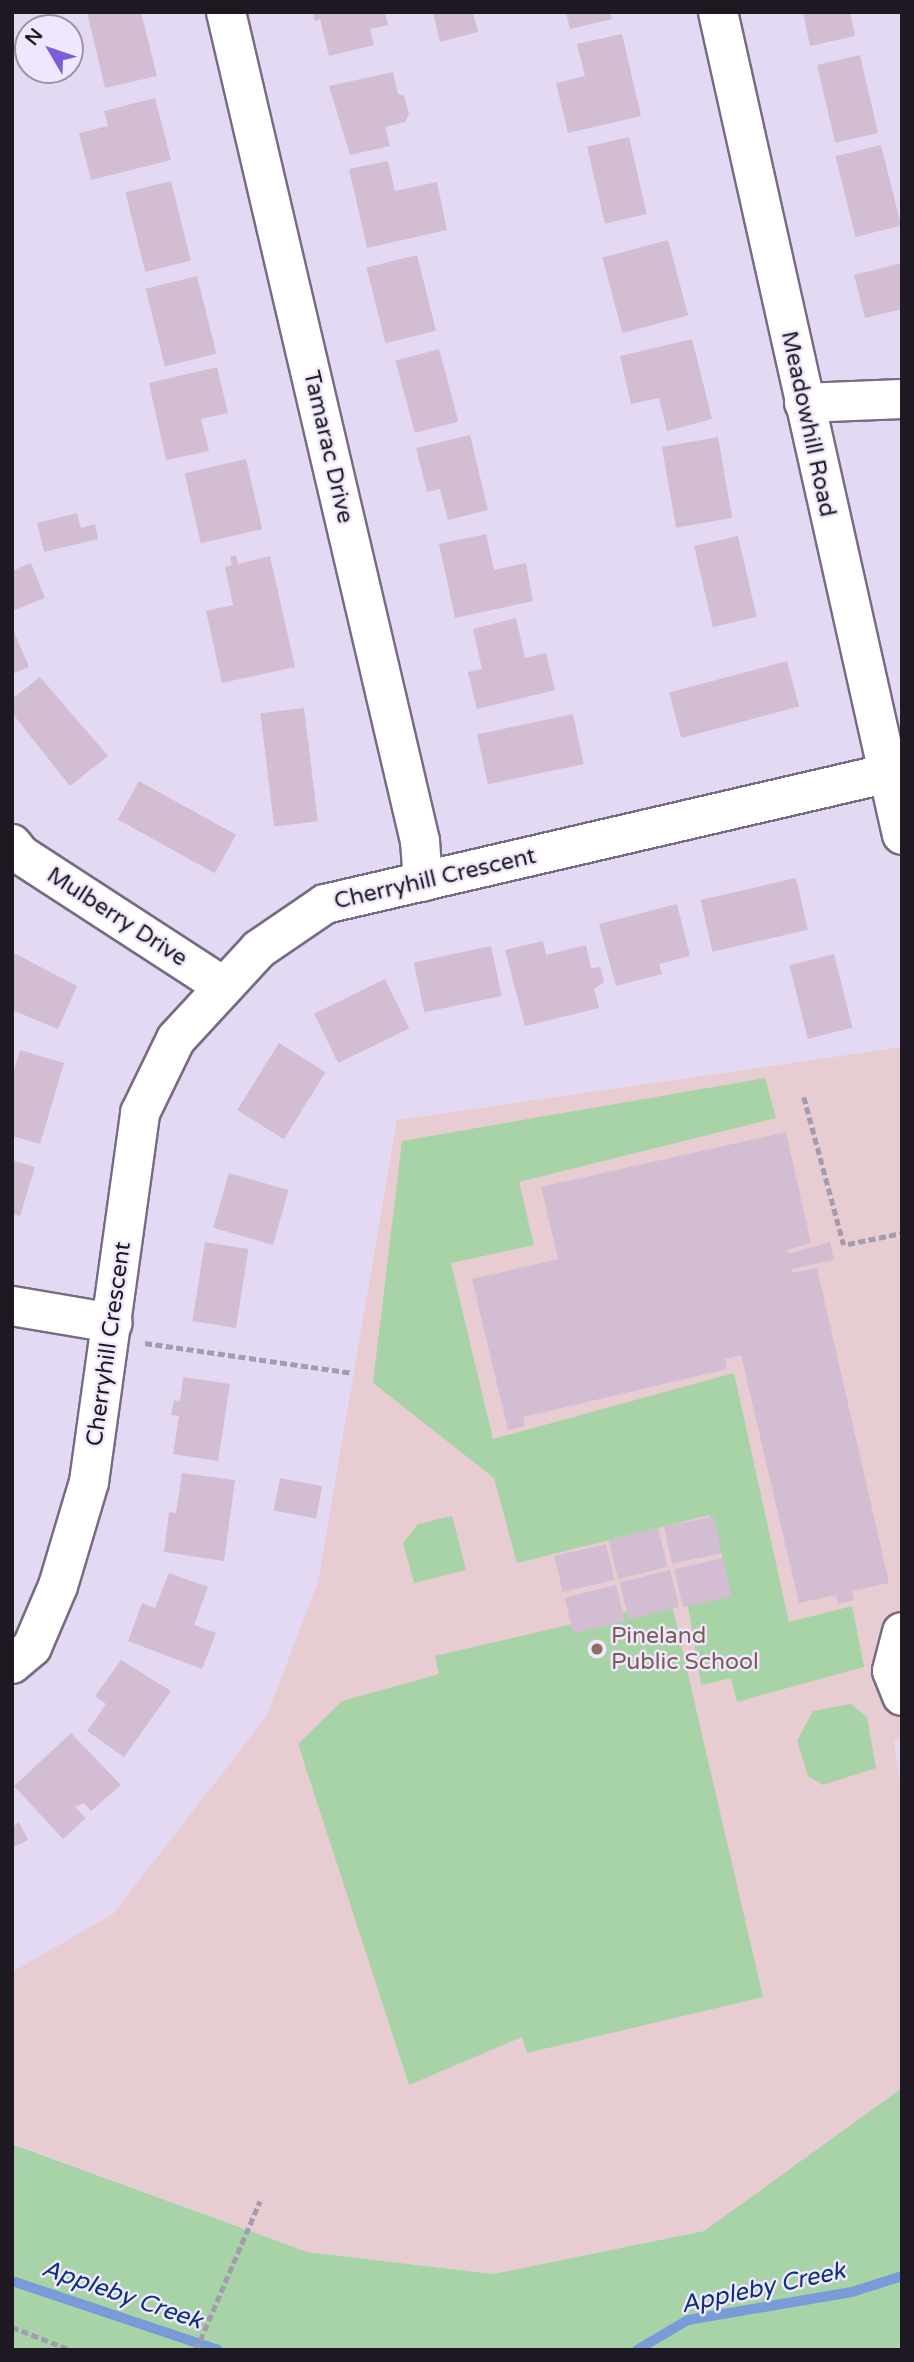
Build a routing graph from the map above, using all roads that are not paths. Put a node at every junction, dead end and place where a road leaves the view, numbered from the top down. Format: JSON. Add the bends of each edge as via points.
{"nodes":[{"id":1,"x":226,"y":12,"type":"edge"},
{"id":2,"x":718,"y":12,"type":"edge"},
{"id":3,"x":902,"y":399,"type":"edge"},
{"id":4,"x":804,"y":403,"type":"junction"},
{"id":5,"x":889,"y":773,"type":"junction"},
{"id":6,"x":902,"y":835,"type":"edge"},
{"id":7,"x":12,"y":844,"type":"edge"},
{"id":8,"x":423,"y":882,"type":"junction"},
{"id":9,"x":224,"y":987,"type":"junction"},
{"id":10,"x":12,"y":1306,"type":"edge"},
{"id":11,"x":112,"y":1331,"type":"junction"},
{"id":12,"x":902,"y":1632,"type":"edge"},
{"id":13,"x":12,"y":1664,"type":"edge"},
{"id":14,"x":902,"y":1696,"type":"edge"}],
"edges":[{"from":1,"to":8,"type":"street","name":"Tamarac Drive","via":[[420,841]]},
{"from":2,"to":4,"type":"street","name":"Meadowhill Road"},
{"from":3,"to":4,"type":"street"},
{"from":4,"to":5,"type":"street","name":"Meadowhill Road"},
{"from":5,"to":6,"type":"street","name":"Meadowhill Road"},
{"from":5,"to":8,"type":"street","name":"Cherryhill Crescent"},
{"from":7,"to":9,"type":"street","name":"Mulberry Drive","via":[[21,855]]},
{"from":8,"to":9,"type":"street","name":"Cherryhill Crescent","via":[[325,904],[259,949]]},
{"from":9,"to":11,"type":"street","name":"Cherryhill Crescent","via":[[176,1039],[140,1113]]},
{"from":10,"to":11,"type":"street"},
{"from":11,"to":13,"type":"street","name":"Cherryhill Crescent","via":[[89,1482],[58,1586],[32,1647]]},
{"from":12,"to":14,"type":"street","via":[[892,1671]]}]}
